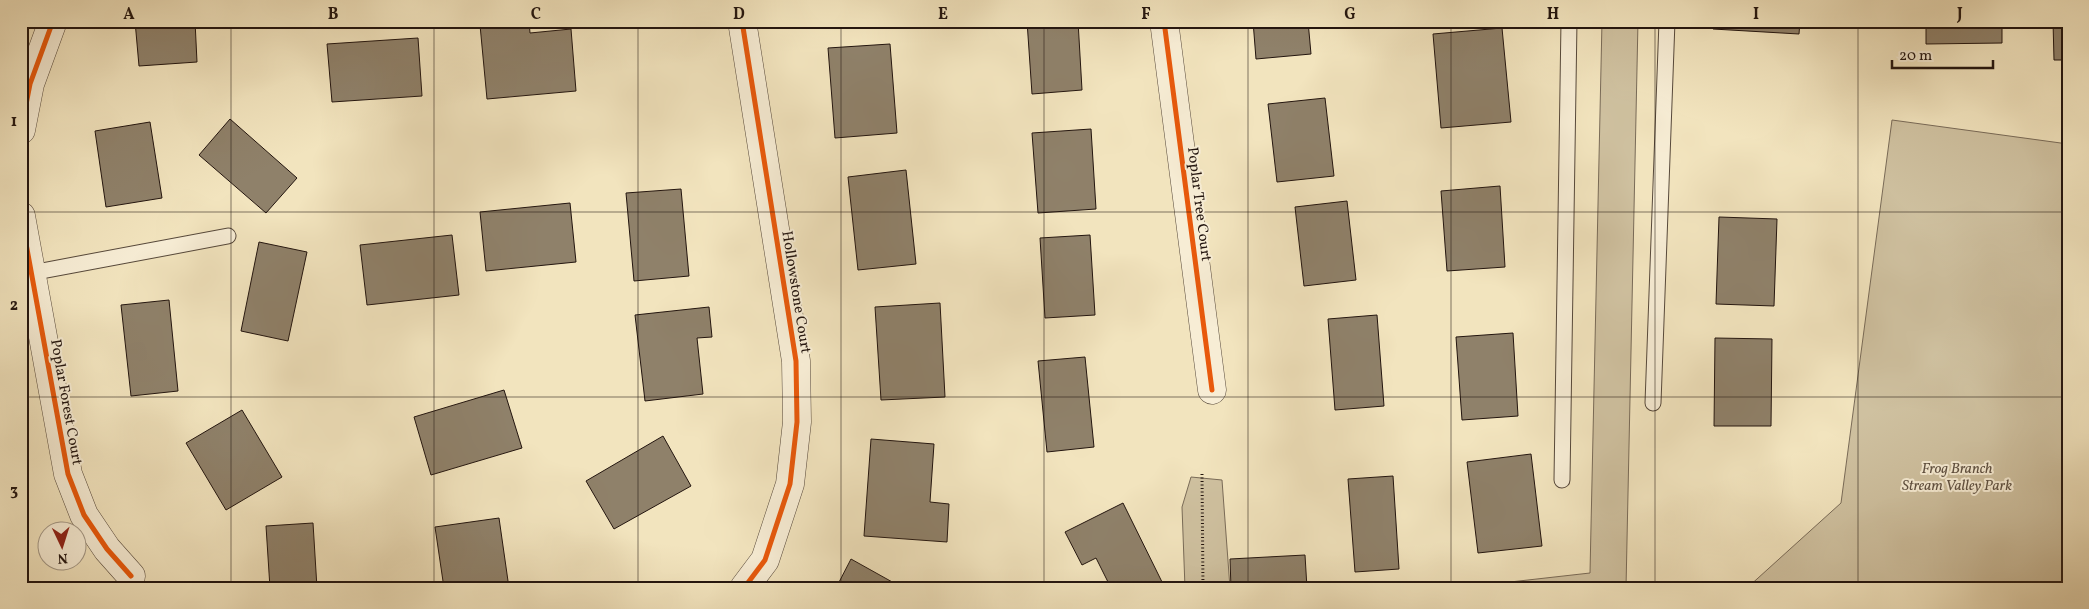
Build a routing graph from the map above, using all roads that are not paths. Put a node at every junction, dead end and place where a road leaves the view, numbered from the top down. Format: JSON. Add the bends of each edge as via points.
{"nodes":[{"id":1,"x":53,"y":21,"type":"edge"},
{"id":2,"x":742,"y":21,"type":"edge"},
{"id":3,"x":1164,"y":21,"type":"edge"},
{"id":4,"x":1570,"y":21,"type":"edge"},
{"id":5,"x":1667,"y":21,"type":"edge"},
{"id":6,"x":21,"y":130,"type":"edge"},
{"id":7,"x":21,"y":216,"type":"edge"},
{"id":8,"x":228,"y":236,"type":"dead end"},
{"id":9,"x":31,"y":274,"type":"junction"},
{"id":10,"x":1212,"y":390,"type":"dead end"},
{"id":11,"x":1653,"y":403,"type":"dead end"},
{"id":12,"x":1562,"y":480,"type":"dead end"},
{"id":13,"x":131,"y":576,"type":"dead end"},
{"id":14,"x":744,"y":588,"type":"edge"}],
"edges":[{"from":1,"to":6,"type":"street","via":[[30,84]]},
{"from":2,"to":14,"type":"street","name":"Hollowstone Court","via":[[796,361],[797,422],[790,484],[765,560]]},
{"from":3,"to":10,"type":"street","name":"Poplar Tree Court"},
{"from":4,"to":12,"type":"lane"},
{"from":5,"to":11,"type":"lane"},
{"from":7,"to":9,"type":"street","name":"Poplar Forest Court"},
{"from":8,"to":9,"type":"lane"},
{"from":9,"to":13,"type":"street","name":"Poplar Forest Court","via":[[68,474],[84,514],[107,549]]}]}
